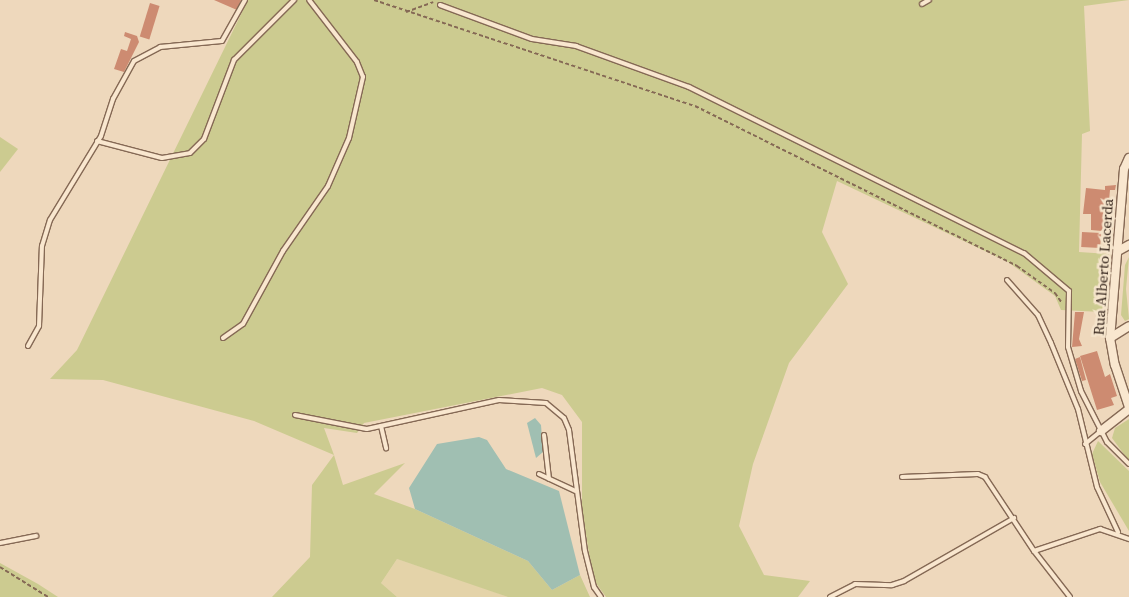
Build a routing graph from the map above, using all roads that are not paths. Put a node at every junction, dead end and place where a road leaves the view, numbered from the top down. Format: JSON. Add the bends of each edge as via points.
{"nodes":[{"id":1,"x":245,"y":0,"type":"edge"},
{"id":2,"x":294,"y":0,"type":"edge"},
{"id":3,"x":309,"y":0,"type":"edge"},
{"id":4,"x":929,"y":0,"type":"edge"},
{"id":5,"x":922,"y":4,"type":"dead end"},
{"id":6,"x":440,"y":6,"type":"dead end"},
{"id":7,"x":97,"y":142,"type":"junction"},
{"id":8,"x":1129,"y":158,"type":"edge"},
{"id":9,"x":1129,"y":245,"type":"edge"},
{"id":10,"x":1118,"y":251,"type":"junction"},
{"id":11,"x":1007,"y":280,"type":"dead end"},
{"id":12,"x":1129,"y":326,"type":"edge"},
{"id":13,"x":223,"y":338,"type":"dead end"},
{"id":14,"x":1110,"y":338,"type":"junction"},
{"id":15,"x":28,"y":346,"type":"dead end"},
{"id":16,"x":1129,"y":408,"type":"edge"},
{"id":17,"x":295,"y":415,"type":"dead end"},
{"id":18,"x":381,"y":426,"type":"junction"},
{"id":19,"x":1101,"y":431,"type":"junction"},
{"id":20,"x":544,"y":435,"type":"dead end"},
{"id":21,"x":1085,"y":444,"type":"junction"},
{"id":22,"x":386,"y":448,"type":"dead end"},
{"id":23,"x":1129,"y":464,"type":"edge"},
{"id":24,"x":539,"y":474,"type":"dead end"},
{"id":25,"x":902,"y":477,"type":"dead end"},
{"id":26,"x":549,"y":479,"type":"junction"},
{"id":27,"x":575,"y":491,"type":"junction"},
{"id":28,"x":1014,"y":518,"type":"junction"},
{"id":29,"x":1118,"y":532,"type":"junction"},
{"id":30,"x":36,"y":536,"type":"dead end"},
{"id":31,"x":1129,"y":539,"type":"edge"},
{"id":32,"x":0,"y":543,"type":"edge"},
{"id":33,"x":1034,"y":551,"type":"junction"},
{"id":34,"x":1068,"y":596,"type":"edge"},
{"id":35,"x":601,"y":597,"type":"edge"},
{"id":36,"x":830,"y":597,"type":"edge"}],
"edges":[{"from":1,"to":7,"type":"lane","via":[[222,41],[160,47],[139,56],[114,99]]},
{"from":2,"to":7,"type":"lane","via":[[234,60],[204,139],[190,153],[162,158]]},
{"from":3,"to":13,"type":"lane","via":[[357,62],[363,77],[349,138],[328,186],[283,251],[244,324]]},
{"from":4,"to":5,"type":"lane"},
{"from":6,"to":19,"type":"lane","via":[[532,39],[576,46],[716,100],[1024,253],[1068,288],[1072,299],[1068,347],[1081,391]]},
{"from":7,"to":15,"type":"lane","via":[[50,220],[42,246],[39,326]]},
{"from":8,"to":10,"type":"street","name":"Rua Alberto Lacerda","via":[[1124,169]]},
{"from":9,"to":10,"type":"street"},
{"from":10,"to":14,"type":"street","name":"Rua Alberto Lacerda"},
{"from":11,"to":21,"type":"lane","via":[[1039,317],[1069,385]]},
{"from":12,"to":14,"type":"street"},
{"from":14,"to":16,"type":"street","name":"Rua Alberto Lacerda"},
{"from":16,"to":19,"type":"street"},
{"from":17,"to":18,"type":"lane","via":[[367,429]]},
{"from":18,"to":22,"type":"lane"},
{"from":18,"to":27,"type":"lane","via":[[499,400],[546,403],[564,418],[570,430]]},
{"from":19,"to":21,"type":"lane"},
{"from":19,"to":23,"type":"lane","via":[[1117,454]]},
{"from":20,"to":26,"type":"lane"},
{"from":21,"to":29,"type":"lane","via":[[1097,487]]},
{"from":24,"to":26,"type":"lane"},
{"from":25,"to":28,"type":"lane","via":[[978,474],[993,485]]},
{"from":26,"to":27,"type":"lane"},
{"from":27,"to":35,"type":"lane","via":[[585,551],[594,587]]},
{"from":28,"to":33,"type":"lane"},
{"from":28,"to":36,"type":"lane","via":[[904,581],[892,585],[855,584]]},
{"from":29,"to":31,"type":"lane"},
{"from":29,"to":33,"type":"lane","via":[[1094,530]]},
{"from":30,"to":32,"type":"lane"},
{"from":33,"to":34,"type":"lane"}]}
